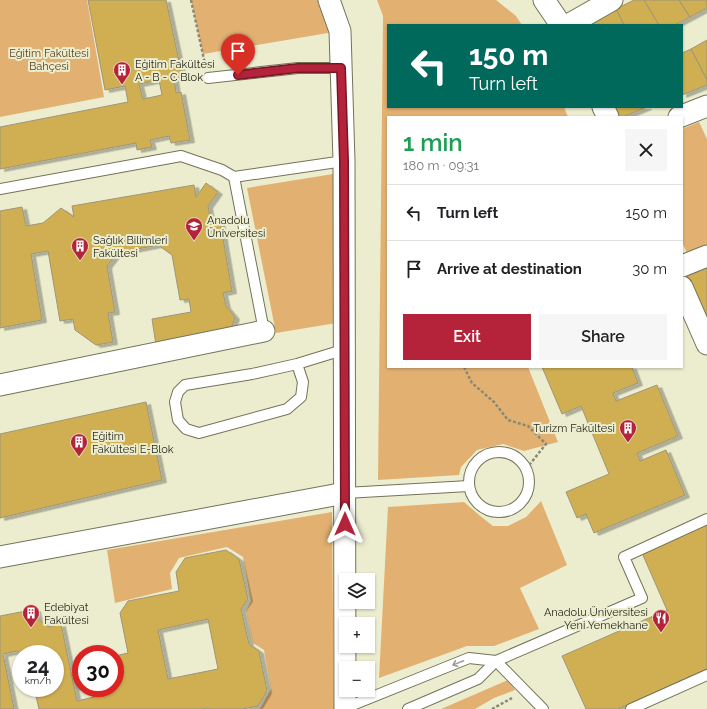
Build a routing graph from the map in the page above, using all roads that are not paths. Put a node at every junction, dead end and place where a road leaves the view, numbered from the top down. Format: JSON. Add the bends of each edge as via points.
{"nodes":[{"id":1,"x":329,"y":0,"type":"edge"},
{"id":2,"x":544,"y":0,"type":"edge"},
{"id":3,"x":612,"y":0,"type":"edge"},
{"id":4,"x":560,"y":24,"type":"edge"},
{"id":5,"x":570,"y":24,"type":"edge"},
{"id":6,"x":341,"y":68,"type":"junction"},
{"id":7,"x":208,"y":78,"type":"road end"},
{"id":8,"x":705,"y":112,"type":"edge"},
{"id":9,"x":683,"y":116,"type":"edge"},
{"id":10,"x":344,"y":161,"type":"junction"},
{"id":11,"x":234,"y":177,"type":"junction"},
{"id":12,"x":0,"y":189,"type":"edge"},
{"id":13,"x":707,"y":256,"type":"edge"},
{"id":14,"x":683,"y":266,"type":"edge"},
{"id":15,"x":683,"y":289,"type":"edge"},
{"id":16,"x":264,"y":331,"type":"joint"},
{"id":17,"x":707,"y":344,"type":"edge"},
{"id":18,"x":344,"y":351,"type":"junction"},
{"id":19,"x":297,"y":364,"type":"junction"},
{"id":20,"x":0,"y":384,"type":"edge"},
{"id":21,"x":469,"y":486,"type":"junction"},
{"id":22,"x":344,"y":493,"type":"junction"},
{"id":23,"x":707,"y":519,"type":"edge"},
{"id":24,"x":0,"y":557,"type":"edge"},
{"id":25,"x":496,"y":661,"type":"junction"},
{"id":26,"x":707,"y":675,"type":"edge"},
{"id":27,"x":345,"y":708,"type":"edge"},
{"id":28,"x":408,"y":709,"type":"edge"},
{"id":29,"x":543,"y":709,"type":"edge"},
{"id":30,"x":631,"y":709,"type":"edge"}],
"edges":[{"from":1,"to":6,"type":"street","via":[[340,31]]},
{"from":2,"to":4,"type":"street"},
{"from":3,"to":5,"type":"street"},
{"from":6,"to":7,"type":"lane","via":[[298,68]]},
{"from":6,"to":10,"type":"street"},
{"from":8,"to":9,"type":"street"},
{"from":10,"to":11,"type":"lane"},
{"from":10,"to":18,"type":"street"},
{"from":11,"to":12,"type":"lane","via":[[182,156]]},
{"from":11,"to":16,"type":"lane"},
{"from":13,"to":14,"type":"street"},
{"from":15,"to":17,"type":"street"},
{"from":16,"to":20,"type":"street"},
{"from":18,"to":19,"type":"lane"},
{"from":18,"to":22,"type":"street"},
{"from":19,"to":19,"type":"lane","via":[[185,385],[178,392],[175,402],[178,420],[186,429],[199,433],[287,409],[301,396],[303,382]]},
{"from":21,"to":21,"type":"lane","via":[[472,496],[487,510],[508,511],[524,499],[529,479],[520,461],[501,452],[481,458],[474,466]]},
{"from":21,"to":22,"type":"lane"},
{"from":22,"to":24,"type":"street"},
{"from":22,"to":27,"type":"street"},
{"from":23,"to":25,"type":"lane","via":[[624,556],[642,598]]},
{"from":25,"to":27,"type":"lane","one_way":true,"via":[[469,658]]},
{"from":25,"to":28,"type":"lane","via":[[478,680]]},
{"from":25,"to":29,"type":"lane"},
{"from":26,"to":30,"type":"lane"}]}
